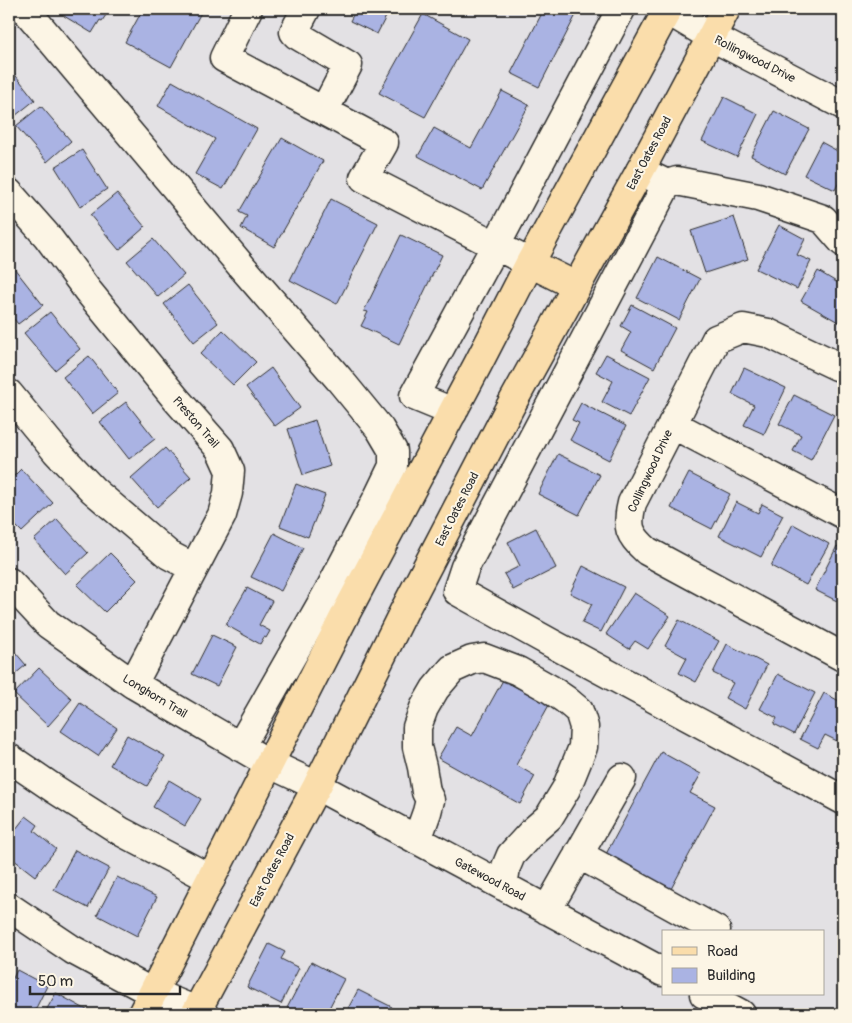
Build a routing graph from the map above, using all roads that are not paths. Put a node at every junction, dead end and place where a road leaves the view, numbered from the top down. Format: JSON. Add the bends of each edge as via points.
{"nodes":[{"id":1,"x":25,"y":9,"type":"edge"},
{"id":2,"x":248,"y":9,"type":"edge"},
{"id":3,"x":306,"y":9,"type":"edge"},
{"id":4,"x":620,"y":9,"type":"edge"},
{"id":5,"x":667,"y":9,"type":"edge"},
{"id":6,"x":726,"y":9,"type":"edge"},
{"id":7,"x":712,"y":37,"type":"junction"},
{"id":8,"x":843,"y":105,"type":"edge"},
{"id":9,"x":324,"y":110,"type":"junction"},
{"id":10,"x":640,"y":171,"type":"junction"},
{"id":11,"x":667,"y":184,"type":"junction"},
{"id":12,"x":9,"y":193,"type":"edge"},
{"id":13,"x":843,"y":242,"type":"edge"},
{"id":14,"x":496,"y":245,"type":"junction"},
{"id":15,"x":530,"y":263,"type":"junction"},
{"id":16,"x":576,"y":286,"type":"junction"},
{"id":17,"x":843,"y":366,"type":"edge"},
{"id":18,"x":9,"y":394,"type":"edge"},
{"id":19,"x":452,"y":412,"type":"junction"},
{"id":20,"x":672,"y":424,"type":"junction"},
{"id":21,"x":843,"y":514,"type":"edge"},
{"id":22,"x":194,"y":568,"type":"junction"},
{"id":23,"x":9,"y":582,"type":"edge"},
{"id":24,"x":843,"y":656,"type":"edge"},
{"id":25,"x":133,"y":684,"type":"junction"},
{"id":26,"x":240,"y":747,"type":"junction"},
{"id":27,"x":9,"y":758,"type":"edge"},
{"id":28,"x":270,"y":764,"type":"junction"},
{"id":29,"x":622,"y":778,"type":"dead end"},
{"id":30,"x":317,"y":786,"type":"junction"},
{"id":31,"x":843,"y":800,"type":"edge"},
{"id":32,"x":417,"y":840,"type":"junction"},
{"id":33,"x":578,"y":854,"type":"junction"},
{"id":34,"x":211,"y":879,"type":"junction"},
{"id":35,"x":503,"y":886,"type":"junction"},
{"id":36,"x":9,"y":906,"type":"edge"},
{"id":37,"x":547,"y":910,"type":"junction"},
{"id":38,"x":716,"y":930,"type":"dead end"},
{"id":39,"x":662,"y":971,"type":"edge"},
{"id":40,"x":708,"y":996,"type":"edge"},
{"id":41,"x":147,"y":1004,"type":"edge"},
{"id":42,"x":199,"y":1013,"type":"edge"},
{"id":43,"x":741,"y":1014,"type":"edge"}],
"edges":[{"from":1,"to":26,"type":"street","via":[[339,379],[380,429],[393,451],[393,466],[377,499]]},
{"from":2,"to":9,"type":"street","via":[[224,58]]},
{"from":3,"to":9,"type":"street","via":[[294,32],[348,65]]},
{"from":4,"to":14,"type":"street"},
{"from":5,"to":7,"type":"street","name":"Rollingwood Drive"},
{"from":5,"to":15,"type":"main road"},
{"from":6,"to":7,"type":"main road","name":"East Oates Road"},
{"from":7,"to":8,"type":"street","name":"Rollingwood Drive"},
{"from":7,"to":10,"type":"main road","name":"East Oates Road"},
{"from":9,"to":14,"type":"street","via":[[384,143],[364,178]]},
{"from":10,"to":11,"type":"street"},
{"from":10,"to":16,"type":"main road","name":"East Oates Road"},
{"from":11,"to":13,"type":"street","via":[[677,181],[758,196],[823,219]]},
{"from":11,"to":31,"type":"street","via":[[465,567],[457,591]]},
{"from":12,"to":22,"type":"street","name":"Preston Trail","via":[[47,236],[176,400],[220,449],[230,471],[228,493],[222,515]]},
{"from":14,"to":15,"type":"street"},
{"from":14,"to":19,"type":"street","via":[[414,396]]},
{"from":15,"to":16,"type":"main road"},
{"from":15,"to":19,"type":"main road"},
{"from":16,"to":30,"type":"main road","name":"East Oates Road","via":[[505,416]]},
{"from":17,"to":20,"type":"street","name":"Collingwood Drive","via":[[768,333],[743,328],[716,339]]},
{"from":18,"to":22,"type":"street","via":[[93,490],[169,555]]},
{"from":19,"to":28,"type":"main road"},
{"from":20,"to":21,"type":"street"},
{"from":20,"to":24,"type":"street","name":"Collingwood Drive","via":[[632,503],[629,527],[636,541],[647,551]]},
{"from":22,"to":25,"type":"street","name":"Preston Trail"},
{"from":23,"to":25,"type":"street","name":"Longhorn Trail","via":[[48,624]]},
{"from":25,"to":26,"type":"street","name":"Longhorn Trail"},
{"from":26,"to":28,"type":"street","name":"Longhorn Trail"},
{"from":27,"to":34,"type":"street","via":[[122,832]]},
{"from":28,"to":30,"type":"street","name":"Longhorn Trail"},
{"from":28,"to":34,"type":"main road"},
{"from":29,"to":33,"type":"street"},
{"from":30,"to":32,"type":"street","name":"Gatewood Road"},
{"from":30,"to":42,"type":"main road","name":"East Oates Road"},
{"from":32,"to":35,"type":"street","name":"Gatewood Road"},
{"from":32,"to":35,"type":"street","via":[[430,800],[417,747],[417,727],[435,689],[452,669],[472,660],[484,658],[518,671],[579,711],[584,728],[583,747],[566,790],[549,816],[510,855]]},
{"from":33,"to":37,"type":"street"},
{"from":33,"to":38,"type":"street"},
{"from":34,"to":41,"type":"main road"},
{"from":35,"to":37,"type":"street","name":"Gatewood Road"},
{"from":36,"to":41,"type":"street"},
{"from":37,"to":39,"type":"street","name":"Gatewood Road"},
{"from":40,"to":43,"type":"street"},
{"from":41,"to":42,"type":"street"}]}
